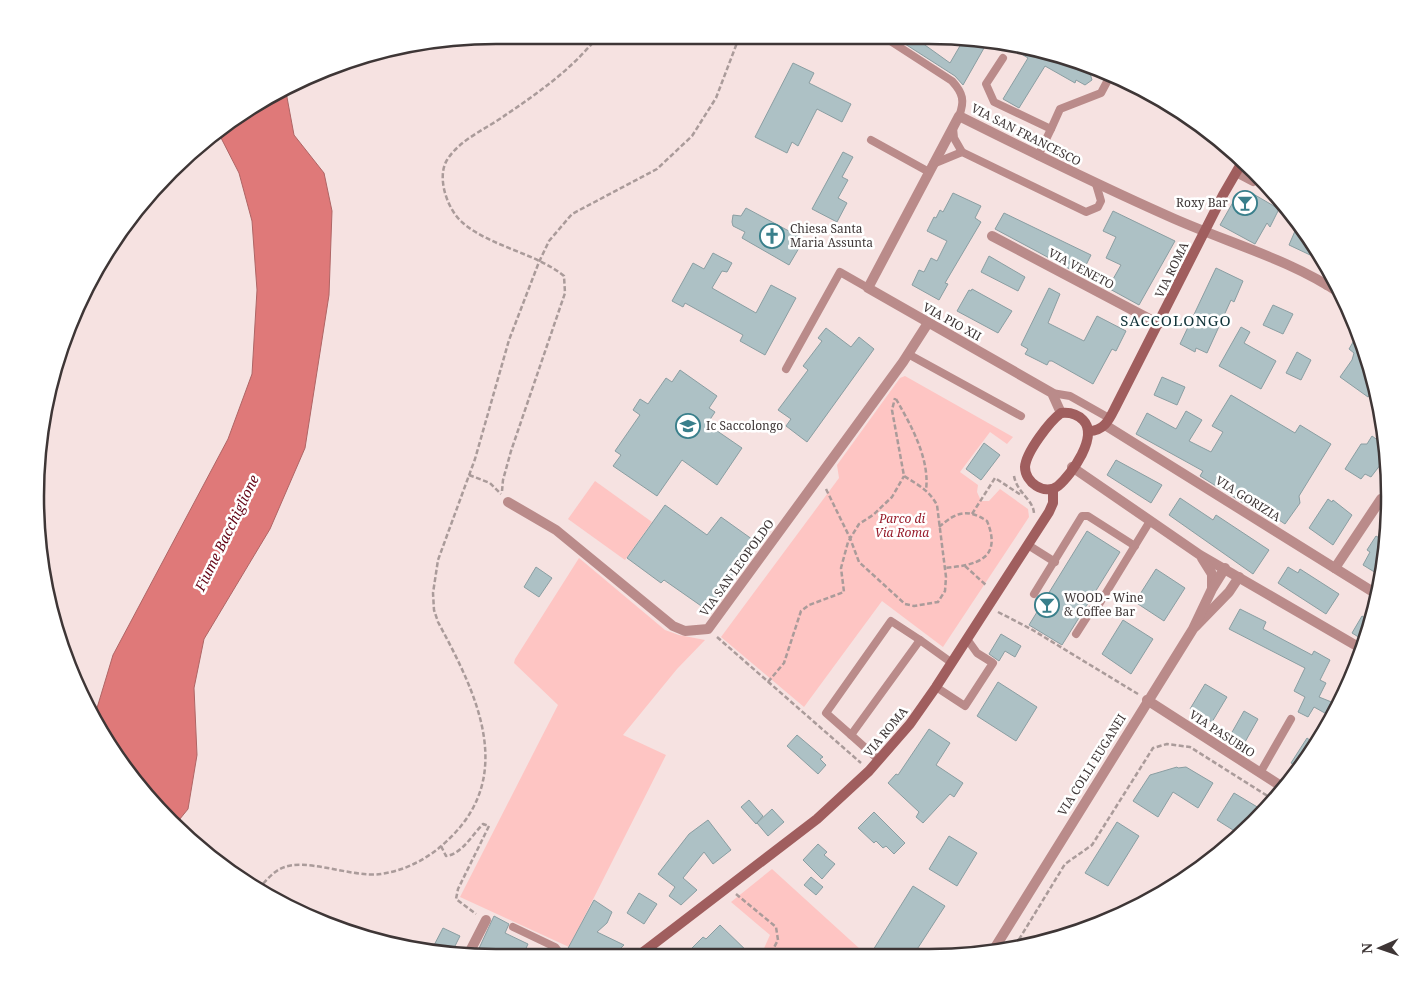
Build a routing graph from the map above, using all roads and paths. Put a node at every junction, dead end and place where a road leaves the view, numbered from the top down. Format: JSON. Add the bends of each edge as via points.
{"nodes":[{"id":1,"x":592,"y":44,"type":"edge"},
{"id":2,"x":737,"y":44,"type":"edge"},
{"id":3,"x":895,"y":44,"type":"edge"},
{"id":4,"x":1003,"y":58,"type":"dead end"},
{"id":5,"x":1108,"y":81,"type":"edge"},
{"id":6,"x":959,"y":116,"type":"junction"},
{"id":7,"x":953,"y":128,"type":"junction"},
{"id":8,"x":1051,"y":129,"type":"junction"},
{"id":9,"x":870,"y":140,"type":"dead end"},
{"id":10,"x":962,"y":152,"type":"junction"},
{"id":11,"x":1038,"y":156,"type":"junction"},
{"id":12,"x":931,"y":168,"type":"junction"},
{"id":13,"x":1238,"y":168,"type":"edge"},
{"id":14,"x":1254,"y":181,"type":"edge"},
{"id":15,"x":1096,"y":184,"type":"junction"},
{"id":16,"x":1204,"y":232,"type":"junction"},
{"id":17,"x":992,"y":236,"type":"dead end"},
{"id":18,"x":539,"y":262,"type":"junction"},
{"id":19,"x":1326,"y":279,"type":"edge"},
{"id":20,"x":868,"y":288,"type":"junction"},
{"id":21,"x":928,"y":323,"type":"junction"},
{"id":22,"x":1159,"y":324,"type":"junction"},
{"id":23,"x":906,"y":358,"type":"junction"},
{"id":24,"x":786,"y":369,"type":"dead end"},
{"id":25,"x":883,"y":389,"type":"junction"},
{"id":26,"x":1052,"y":393,"type":"junction"},
{"id":27,"x":895,"y":398,"type":"junction"},
{"id":28,"x":1061,"y":413,"type":"junction"},
{"id":29,"x":1021,"y":416,"type":"dead end"},
{"id":30,"x":1107,"y":422,"type":"junction"},
{"id":31,"x":1089,"y":431,"type":"junction"},
{"id":32,"x":1076,"y":470,"type":"junction"},
{"id":33,"x":469,"y":475,"type":"junction"},
{"id":34,"x":820,"y":476,"type":"junction"},
{"id":35,"x":904,"y":476,"type":"junction"},
{"id":36,"x":1053,"y":489,"type":"junction"},
{"id":37,"x":926,"y":490,"type":"junction"},
{"id":38,"x":1022,"y":496,"type":"dead end"},
{"id":39,"x":506,"y":499,"type":"junction"},
{"id":40,"x":1381,"y":499,"type":"dead end"},
{"id":41,"x":972,"y":514,"type":"junction"},
{"id":42,"x":1150,"y":520,"type":"junction"},
{"id":43,"x":940,"y":527,"type":"junction"},
{"id":44,"x":850,"y":538,"type":"junction"},
{"id":45,"x":1028,"y":544,"type":"junction"},
{"id":46,"x":1135,"y":546,"type":"junction"},
{"id":47,"x":1200,"y":555,"type":"junction"},
{"id":48,"x":1055,"y":562,"type":"junction"},
{"id":49,"x":965,"y":566,"type":"junction"},
{"id":50,"x":945,"y":568,"type":"junction"},
{"id":51,"x":1225,"y":568,"type":"junction"},
{"id":52,"x":1335,"y":568,"type":"junction"},
{"id":53,"x":1239,"y":577,"type":"junction"},
{"id":54,"x":988,"y":587,"type":"dead end"},
{"id":55,"x":1212,"y":589,"type":"junction"},
{"id":56,"x":1372,"y":591,"type":"edge"},
{"id":57,"x":1034,"y":594,"type":"dead end"},
{"id":58,"x":998,"y":612,"type":"dead end"},
{"id":59,"x":708,"y":629,"type":"junction"},
{"id":60,"x":1193,"y":629,"type":"junction"},
{"id":61,"x":1076,"y":634,"type":"dead end"},
{"id":62,"x":967,"y":639,"type":"junction"},
{"id":63,"x":920,"y":640,"type":"junction"},
{"id":64,"x":1356,"y":645,"type":"edge"},
{"id":65,"x":952,"y":663,"type":"junction"},
{"id":66,"x":768,"y":682,"type":"junction"},
{"id":67,"x":936,"y":687,"type":"junction"},
{"id":68,"x":1147,"y":700,"type":"junction"},
{"id":69,"x":1291,"y":718,"type":"dead end"},
{"id":70,"x":851,"y":735,"type":"junction"},
{"id":71,"x":879,"y":760,"type":"junction"},
{"id":72,"x":862,"y":764,"type":"dead end"},
{"id":73,"x":1260,"y":773,"type":"junction"},
{"id":74,"x":1278,"y":784,"type":"edge"},
{"id":75,"x":1268,"y":796,"type":"edge"},
{"id":76,"x":441,"y":846,"type":"junction"},
{"id":77,"x":263,"y":884,"type":"edge"},
{"id":78,"x":735,"y":894,"type":"dead end"},
{"id":79,"x":486,"y":920,"type":"joint"},
{"id":80,"x":513,"y":927,"type":"dead end"},
{"id":81,"x":668,"y":934,"type":"junction"},
{"id":82,"x":1017,"y":941,"type":"edge"},
{"id":83,"x":997,"y":944,"type":"edge"},
{"id":84,"x":472,"y":948,"type":"edge"},
{"id":85,"x":557,"y":949,"type":"edge"},
{"id":86,"x":648,"y":949,"type":"edge"},
{"id":87,"x":654,"y":949,"type":"edge"},
{"id":88,"x":773,"y":949,"type":"edge"}],
"edges":[{"from":1,"to":18,"type":"path","via":[[552,83],[466,141],[446,161],[443,176],[445,193],[462,222],[481,235]]},
{"from":2,"to":18,"type":"path","via":[[716,98],[692,136],[657,169],[572,214],[550,241]]},
{"from":3,"to":6,"type":"lane","via":[[952,81],[961,91],[963,98]]},
{"from":4,"to":8,"type":"lane","via":[[986,84],[994,102]]},
{"from":5,"to":8,"type":"lane","via":[[1101,93],[1060,109]]},
{"from":6,"to":7,"type":"street","name":"VIA SAN FRANCESCO"},
{"from":6,"to":11,"type":"street","name":"VIA SAN FRANCESCO"},
{"from":7,"to":10,"type":"lane","via":[[954,138]]},
{"from":7,"to":12,"type":"street","name":"VIA SAN FRANCESCO"},
{"from":8,"to":11,"type":"lane"},
{"from":9,"to":12,"type":"lane"},
{"from":10,"to":12,"type":"lane"},
{"from":10,"to":15,"type":"lane","via":[[1086,212],[1098,207],[1101,201]]},
{"from":11,"to":15,"type":"street","name":"VIA SAN FRANCESCO"},
{"from":12,"to":20,"type":"street","name":"VIA SAN FRANCESCO"},
{"from":13,"to":14,"type":"lane"},
{"from":13,"to":16,"type":"main road","name":"VIA ROMA"},
{"from":15,"to":16,"type":"street","name":"VIA SAN FRANCESCO"},
{"from":16,"to":19,"type":"street","name":"VIA SAN FRANCESCO"},
{"from":16,"to":22,"type":"main road","name":"VIA ROMA"},
{"from":17,"to":22,"type":"street","name":"VIA VENETO"},
{"from":18,"to":33,"type":"path","via":[[509,340]]},
{"from":18,"to":39,"type":"path","via":[[552,266],[564,276],[565,293],[511,451],[503,480]]},
{"from":20,"to":21,"type":"street","name":"VIA PIO XII"},
{"from":20,"to":24,"type":"lane","name":"VIA PIO XII","via":[[840,272]]},
{"from":21,"to":23,"type":"street","name":"VIA SAN LEOPOLDO"},
{"from":21,"to":26,"type":"street","name":"VIA PIO XII"},
{"from":22,"to":30,"type":"main road","name":"VIA ROMA"},
{"from":23,"to":25,"type":"street","name":"VIA SAN LEOPOLDO"},
{"from":23,"to":29,"type":"lane"},
{"from":25,"to":27,"type":"path"},
{"from":25,"to":34,"type":"street","name":"VIA SAN LEOPOLDO"},
{"from":26,"to":28,"type":"street"},
{"from":26,"to":30,"type":"lane","name":"VIA PIO XII","via":[[1070,396]]},
{"from":27,"to":35,"type":"path","via":[[892,410]]},
{"from":27,"to":37,"type":"path","via":[[919,446],[926,471]]},
{"from":28,"to":31,"type":"main road","via":[[1080,417]]},
{"from":28,"to":36,"type":"main road","via":[[1050,422],[1029,455],[1025,468],[1034,485]]},
{"from":30,"to":31,"type":"main road","via":[[1099,429]]},
{"from":30,"to":52,"type":"street","name":"VIA GORIZIA"},
{"from":31,"to":32,"type":"main road"},
{"from":32,"to":36,"type":"main road"},
{"from":32,"to":42,"type":"street"},
{"from":33,"to":39,"type":"path","via":[[490,483]]},
{"from":33,"to":76,"type":"path","via":[[438,560],[433,593],[438,622],[474,696],[486,744],[486,766],[483,786],[471,814]]},
{"from":34,"to":44,"type":"path"},
{"from":34,"to":59,"type":"street","name":"VIA SAN LEOPOLDO"},
{"from":35,"to":37,"type":"path"},
{"from":35,"to":44,"type":"path","via":[[892,497],[859,524]]},
{"from":36,"to":45,"type":"main road","name":"VIA ROMA","via":[[1053,503]]},
{"from":37,"to":43,"type":"path","via":[[937,505]]},
{"from":38,"to":41,"type":"path","via":[[995,478]]},
{"from":39,"to":59,"type":"street","name":"VIA SAN LEOPOLDO","via":[[556,530],[673,626],[685,631]]},
{"from":40,"to":52,"type":"street"},
{"from":41,"to":43,"type":"path","via":[[952,516]]},
{"from":41,"to":49,"type":"path","via":[[986,521],[992,541],[982,560]]},
{"from":42,"to":46,"type":"lane"},
{"from":42,"to":47,"type":"street"},
{"from":43,"to":50,"type":"path"},
{"from":44,"to":50,"type":"path","via":[[859,562],[905,604],[921,606],[938,602],[945,591]]},
{"from":44,"to":66,"type":"path","via":[[841,568],[844,592],[801,610],[787,656]]},
{"from":45,"to":48,"type":"lane"},
{"from":45,"to":62,"type":"main road","name":"VIA ROMA"},
{"from":46,"to":48,"type":"lane","via":[[1088,516],[1082,516]]},
{"from":46,"to":61,"type":"lane","via":[[1098,606],[1092,609]]},
{"from":47,"to":51,"type":"street"},
{"from":47,"to":55,"type":"street","via":[[1212,574]]},
{"from":48,"to":57,"type":"lane"},
{"from":49,"to":50,"type":"path"},
{"from":49,"to":54,"type":"path"},
{"from":51,"to":53,"type":"street"},
{"from":51,"to":55,"type":"street","name":"VIA COLLI EUGANEI"},
{"from":52,"to":56,"type":"street","name":"VIA GORIZIA"},
{"from":53,"to":60,"type":"street"},
{"from":53,"to":64,"type":"street"},
{"from":55,"to":60,"type":"street","name":"VIA COLLI EUGANEI"},
{"from":58,"to":68,"type":"path"},
{"from":59,"to":66,"type":"path"},
{"from":60,"to":68,"type":"street","name":"VIA COLLI EUGANEI"},
{"from":62,"to":65,"type":"main road","name":"VIA ROMA"},
{"from":62,"to":67,"type":"lane","via":[[977,653],[993,663],[965,706]]},
{"from":63,"to":65,"type":"lane"},
{"from":63,"to":70,"type":"lane"},
{"from":63,"to":70,"type":"lane","via":[[891,621],[826,713]]},
{"from":65,"to":67,"type":"main road","name":"VIA ROMA"},
{"from":66,"to":72,"type":"path"},
{"from":67,"to":71,"type":"main road","name":"VIA ROMA"},
{"from":68,"to":73,"type":"street","name":"VIA PASUBIO"},
{"from":68,"to":83,"type":"street","name":"VIA COLLI EUGANEI"},
{"from":69,"to":73,"type":"lane"},
{"from":70,"to":71,"type":"lane"},
{"from":71,"to":81,"type":"main road","name":"VIA ROMA","via":[[817,818]]},
{"from":73,"to":74,"type":"street","name":"VIA PASUBIO"},
{"from":75,"to":82,"type":"path","via":[[1190,747],[1167,744],[1153,748],[1092,845],[1065,864]]},
{"from":76,"to":77,"type":"path","via":[[411,866],[379,874],[291,864]]},
{"from":76,"to":79,"type":"path","via":[[446,856],[451,855],[460,850],[483,824],[489,826],[456,899]]},
{"from":78,"to":88,"type":"path","via":[[776,927],[778,940]]},
{"from":79,"to":84,"type":"street"},
{"from":80,"to":85,"type":"lane"},
{"from":81,"to":86,"type":"main road","name":"VIA ROMA"},
{"from":81,"to":87,"type":"main road","name":"VIA ROMA"}]}
